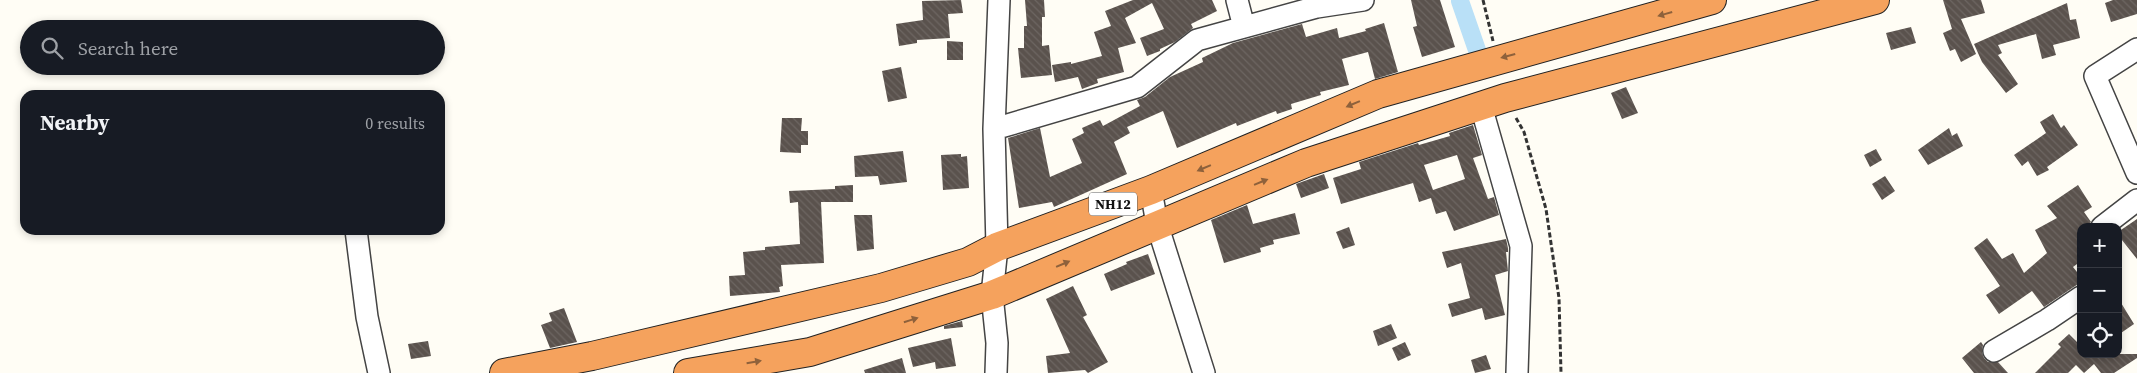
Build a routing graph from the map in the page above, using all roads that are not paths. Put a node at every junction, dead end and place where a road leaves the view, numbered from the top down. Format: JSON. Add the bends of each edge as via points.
{"nodes":[{"id":1,"x":999,"y":0,"type":"edge"},
{"id":2,"x":1237,"y":0,"type":"edge"},
{"id":3,"x":1363,"y":0,"type":"edge"},
{"id":4,"x":1712,"y":0,"type":"edge"},
{"id":5,"x":1875,"y":0,"type":"edge"},
{"id":6,"x":1244,"y":27,"type":"junction"},
{"id":7,"x":2137,"y":49,"type":"edge"},
{"id":8,"x":1474,"y":108,"type":"junction"},
{"id":9,"x":994,"y":129,"type":"junction"},
{"id":10,"x":2137,"y":173,"type":"edge"},
{"id":11,"x":1151,"y":190,"type":"junction"},
{"id":12,"x":2137,"y":200,"type":"edge"},
{"id":13,"x":2107,"y":223,"type":"edge"},
{"id":14,"x":1158,"y":224,"type":"junction"},
{"id":15,"x":357,"y":235,"type":"edge"},
{"id":16,"x":997,"y":248,"type":"junction"},
{"id":17,"x":992,"y":295,"type":"junction"},
{"id":18,"x":2077,"y":299,"type":"edge"},
{"id":19,"x":1994,"y":351,"type":"dead end"},
{"id":20,"x":379,"y":373,"type":"edge"},
{"id":21,"x":504,"y":373,"type":"edge"},
{"id":22,"x":688,"y":373,"type":"edge"},
{"id":23,"x":996,"y":373,"type":"edge"},
{"id":24,"x":1204,"y":373,"type":"edge"},
{"id":25,"x":1517,"y":373,"type":"edge"}],
"edges":[{"from":1,"to":9,"type":"street"},
{"from":2,"to":6,"type":"street"},
{"from":3,"to":6,"type":"street","via":[[1317,7]]},
{"from":4,"to":11,"type":"highway","number":"NH12","one_way":true,"via":[[1378,94]]},
{"from":5,"to":8,"type":"highway","number":"NH12"},
{"from":6,"to":9,"type":"street","via":[[1197,40],[1137,87]]},
{"from":7,"to":10,"type":"street","via":[[2095,76]]},
{"from":14,"to":8,"type":"highway","number":"NH12","one_way":true,"via":[[1306,163]]},
{"from":8,"to":25,"type":"street","via":[[1483,112],[1521,246]]},
{"from":9,"to":16,"type":"street"},
{"from":11,"to":14,"type":"street"},
{"from":11,"to":16,"type":"highway","number":"NH12"},
{"from":12,"to":13,"type":"street"},
{"from":17,"to":14,"type":"highway","number":"NH12","one_way":true},
{"from":14,"to":24,"type":"street"},
{"from":15,"to":20,"type":"street","via":[[367,317]]},
{"from":16,"to":17,"type":"street"},
{"from":16,"to":21,"type":"highway","number":"NH12","via":[[968,262],[881,288],[592,356]]},
{"from":22,"to":17,"type":"highway","number":"NH12","one_way":true,"via":[[810,352]]},
{"from":17,"to":23,"type":"street","via":[[997,343]]},
{"from":18,"to":19,"type":"street"}]}
